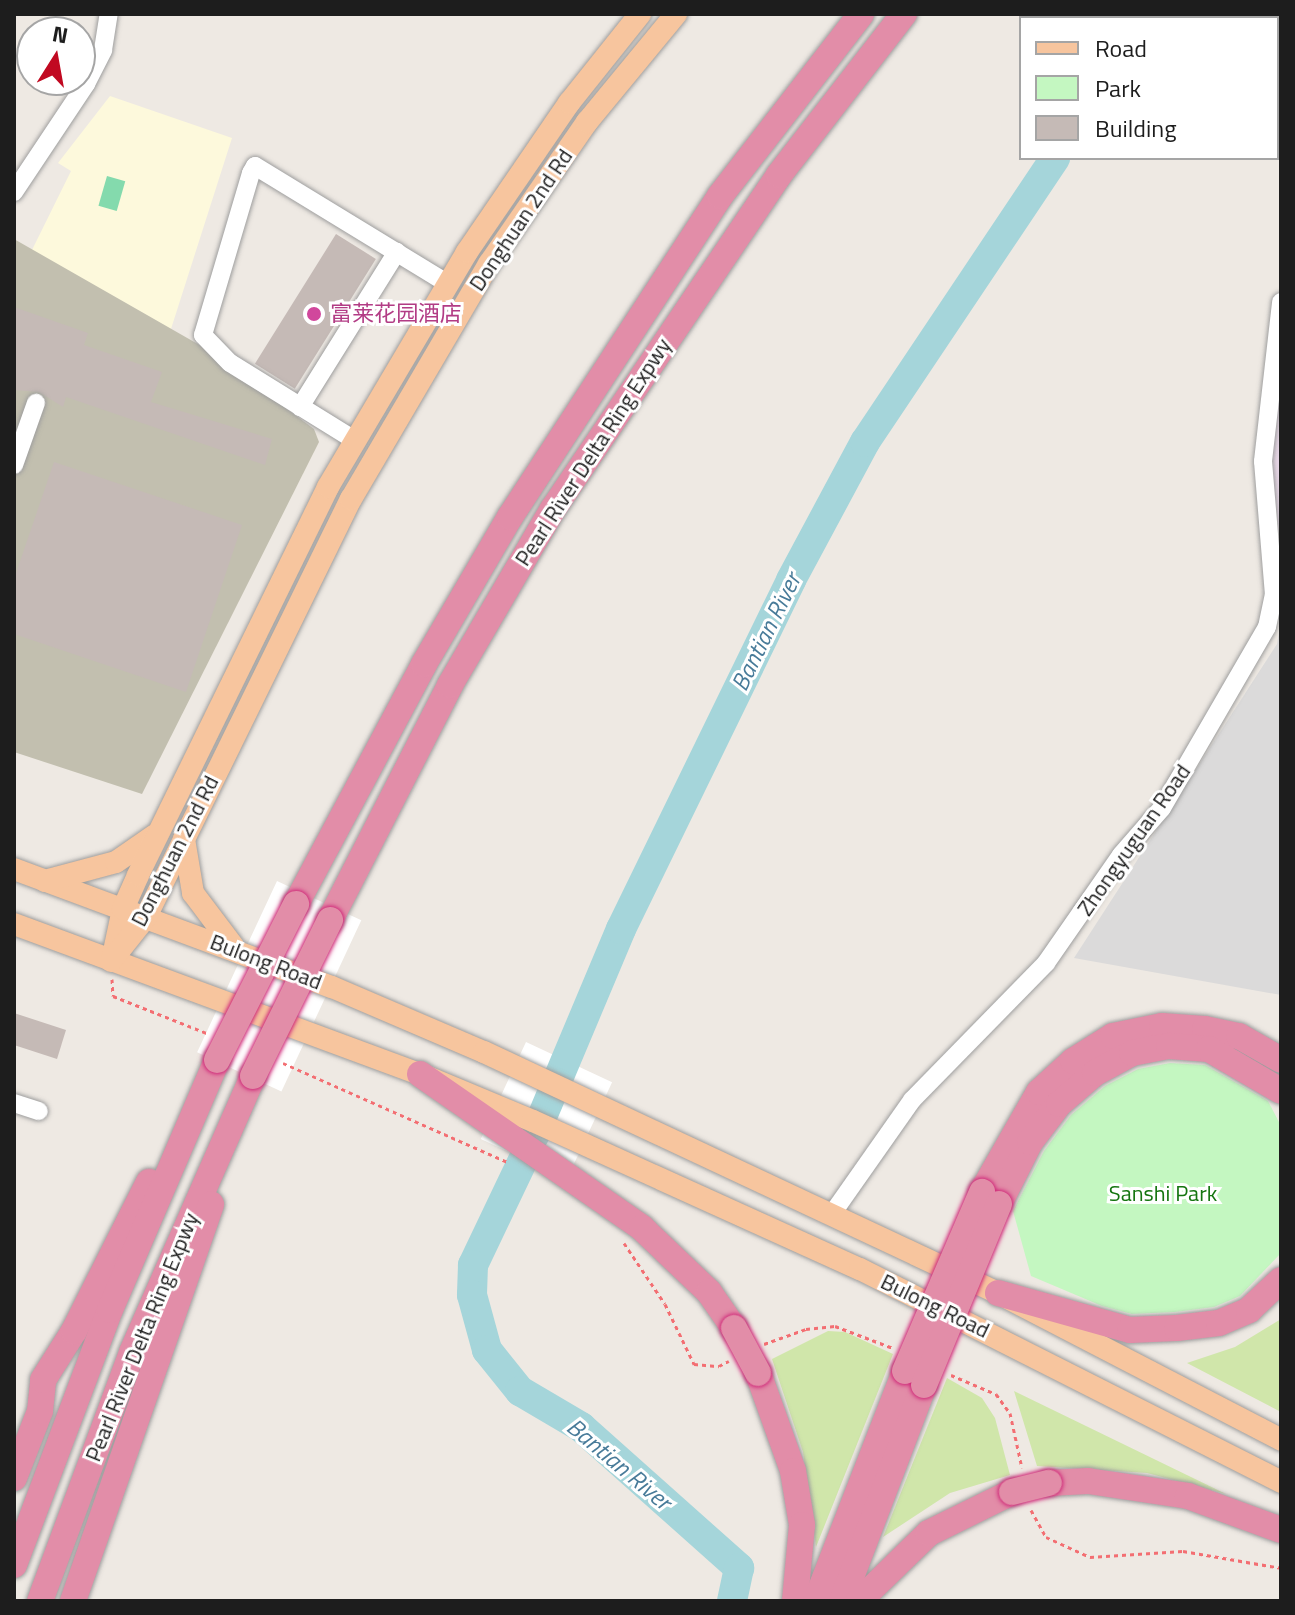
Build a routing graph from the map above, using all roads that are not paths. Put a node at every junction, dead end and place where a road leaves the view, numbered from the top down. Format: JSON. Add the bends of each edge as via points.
{"nodes":[{"id":1,"x":109,"y":14,"type":"edge"},
{"id":2,"x":640,"y":14,"type":"edge"},
{"id":3,"x":676,"y":14,"type":"edge"},
{"id":4,"x":861,"y":14,"type":"edge"},
{"id":5,"x":904,"y":14,"type":"edge"},
{"id":6,"x":14,"y":192,"type":"edge"},
{"id":7,"x":397,"y":252,"type":"junction"},
{"id":8,"x":448,"y":284,"type":"junction"},
{"id":9,"x":1281,"y":302,"type":"edge"},
{"id":10,"x":36,"y":403,"type":"dead end"},
{"id":11,"x":300,"y":407,"type":"junction"},
{"id":12,"x":356,"y":441,"type":"junction"},
{"id":13,"x":14,"y":465,"type":"edge"},
{"id":14,"x":159,"y":831,"type":"junction"},
{"id":15,"x":184,"y":838,"type":"junction"},
{"id":16,"x":14,"y":869,"type":"edge"},
{"id":17,"x":45,"y":881,"type":"junction"},
{"id":18,"x":123,"y":909,"type":"junction"},
{"id":19,"x":146,"y":917,"type":"junction"},
{"id":20,"x":14,"y":924,"type":"edge"},
{"id":21,"x":239,"y":952,"type":"junction"},
{"id":22,"x":111,"y":961,"type":"junction"},
{"id":23,"x":214,"y":1048,"type":"junction"},
{"id":24,"x":1281,"y":1060,"type":"edge"},
{"id":25,"x":420,"y":1074,"type":"junction"},
{"id":26,"x":1281,"y":1091,"type":"edge"},
{"id":27,"x":14,"y":1103,"type":"edge"},
{"id":28,"x":39,"y":1111,"type":"dead end"},
{"id":29,"x":226,"y":1133,"type":"junction"},
{"id":30,"x":990,"y":1198,"type":"junction"},
{"id":31,"x":832,"y":1214,"type":"junction"},
{"id":32,"x":1281,"y":1280,"type":"edge"},
{"id":33,"x":998,"y":1293,"type":"junction"},
{"id":34,"x":914,"y":1378,"type":"junction"},
{"id":35,"x":1281,"y":1440,"type":"edge"},
{"id":36,"x":14,"y":1478,"type":"edge"},
{"id":37,"x":1281,"y":1482,"type":"edge"},
{"id":38,"x":1281,"y":1530,"type":"edge"},
{"id":39,"x":14,"y":1565,"type":"edge"},
{"id":40,"x":40,"y":1601,"type":"edge"},
{"id":41,"x":73,"y":1601,"type":"edge"},
{"id":42,"x":795,"y":1601,"type":"edge"},
{"id":43,"x":816,"y":1601,"type":"edge"},
{"id":44,"x":842,"y":1601,"type":"edge"},
{"id":45,"x":859,"y":1601,"type":"edge"}],
"edges":[{"from":1,"to":6,"type":"street","via":[[97,65]]},
{"from":2,"to":8,"type":"main road","name":"Donghuan 2nd Rd","via":[[569,103]]},
{"from":3,"to":15,"type":"main road","name":"Donghuan 2nd Rd","via":[[587,122],[489,264],[351,499]]},
{"from":4,"to":23,"type":"highway","name":"Pearl River Delta Ring Expwy","bridge":true,"via":[[720,196],[510,517]]},
{"from":5,"to":29,"type":"highway","name":"Pearl River Delta Ring Expwy","bridge":true,"via":[[779,175],[553,509],[450,685]]},
{"from":7,"to":8,"type":"street"},
{"from":7,"to":11,"type":"street"},
{"from":7,"to":11,"type":"street","via":[[255,166],[201,328],[230,363]]},
{"from":8,"to":12,"type":"main road","name":"Donghuan 2nd Rd"},
{"from":9,"to":31,"type":"street","name":"Zhongyuguan Road","via":[[1263,461],[1274,595],[1267,627],[1162,808],[1121,855],[1046,963],[912,1100]]},
{"from":10,"to":13,"type":"street"},
{"from":11,"to":12,"type":"street"},
{"from":12,"to":14,"type":"main road","name":"Donghuan 2nd Rd"},
{"from":14,"to":17,"type":"main road","via":[[116,862]]},
{"from":14,"to":18,"type":"main road","name":"Donghuan 2nd Rd"},
{"from":15,"to":19,"type":"main road","name":"Donghuan 2nd Rd"},
{"from":15,"to":21,"type":"main road","via":[[193,893],[205,915]]},
{"from":16,"to":17,"type":"main road","name":"Bulong Road"},
{"from":17,"to":18,"type":"main road","name":"Bulong Road"},
{"from":18,"to":19,"type":"main road","name":"Bulong Road"},
{"from":18,"to":22,"type":"main road","name":"Donghuan 2nd Rd"},
{"from":19,"to":21,"type":"main road","name":"Bulong Road"},
{"from":19,"to":22,"type":"main road","name":"Donghuan 2nd Rd"},
{"from":20,"to":22,"type":"main road"},
{"from":21,"to":31,"type":"main road","name":"Bulong Road","via":[[514,1066]]},
{"from":22,"to":25,"type":"main road"},
{"from":23,"to":36,"type":"highway","via":[[74,1331],[43,1380],[40,1411]]},
{"from":23,"to":39,"type":"highway","name":"Pearl River Delta Ring Expwy"},
{"from":24,"to":30,"type":"highway","via":[[1239,1036],[1205,1029],[1162,1026],[1113,1036],[1073,1061],[1039,1092]]},
{"from":25,"to":37,"type":"main road","name":"Bulong Road","via":[[860,1269]]},
{"from":25,"to":42,"type":"highway","bridge":true,"via":[[642,1228],[709,1292],[758,1373],[793,1471],[800,1511]]},
{"from":26,"to":30,"type":"highway","via":[[1250,1068],[1209,1049],[1169,1046],[1132,1053],[1095,1073],[1059,1104]]},
{"from":27,"to":28,"type":"street"},
{"from":29,"to":40,"type":"highway","name":"Pearl River Delta Ring Expwy","via":[[132,1352]]},
{"from":29,"to":41,"type":"highway","via":[[206,1222]]},
{"from":30,"to":34,"type":"highway","bridge":true},
{"from":31,"to":33,"type":"main road","name":"Bulong Road"},
{"from":32,"to":33,"type":"highway","via":[[1249,1310],[1219,1323],[1177,1328],[1130,1330]]},
{"from":33,"to":35,"type":"main road","name":"Bulong Road"},
{"from":34,"to":43,"type":"highway"},
{"from":34,"to":44,"type":"highway"},
{"from":38,"to":45,"type":"highway","bridge":true,"via":[[1188,1496],[1088,1481],[1049,1483],[1012,1492],[929,1533]]}]}
